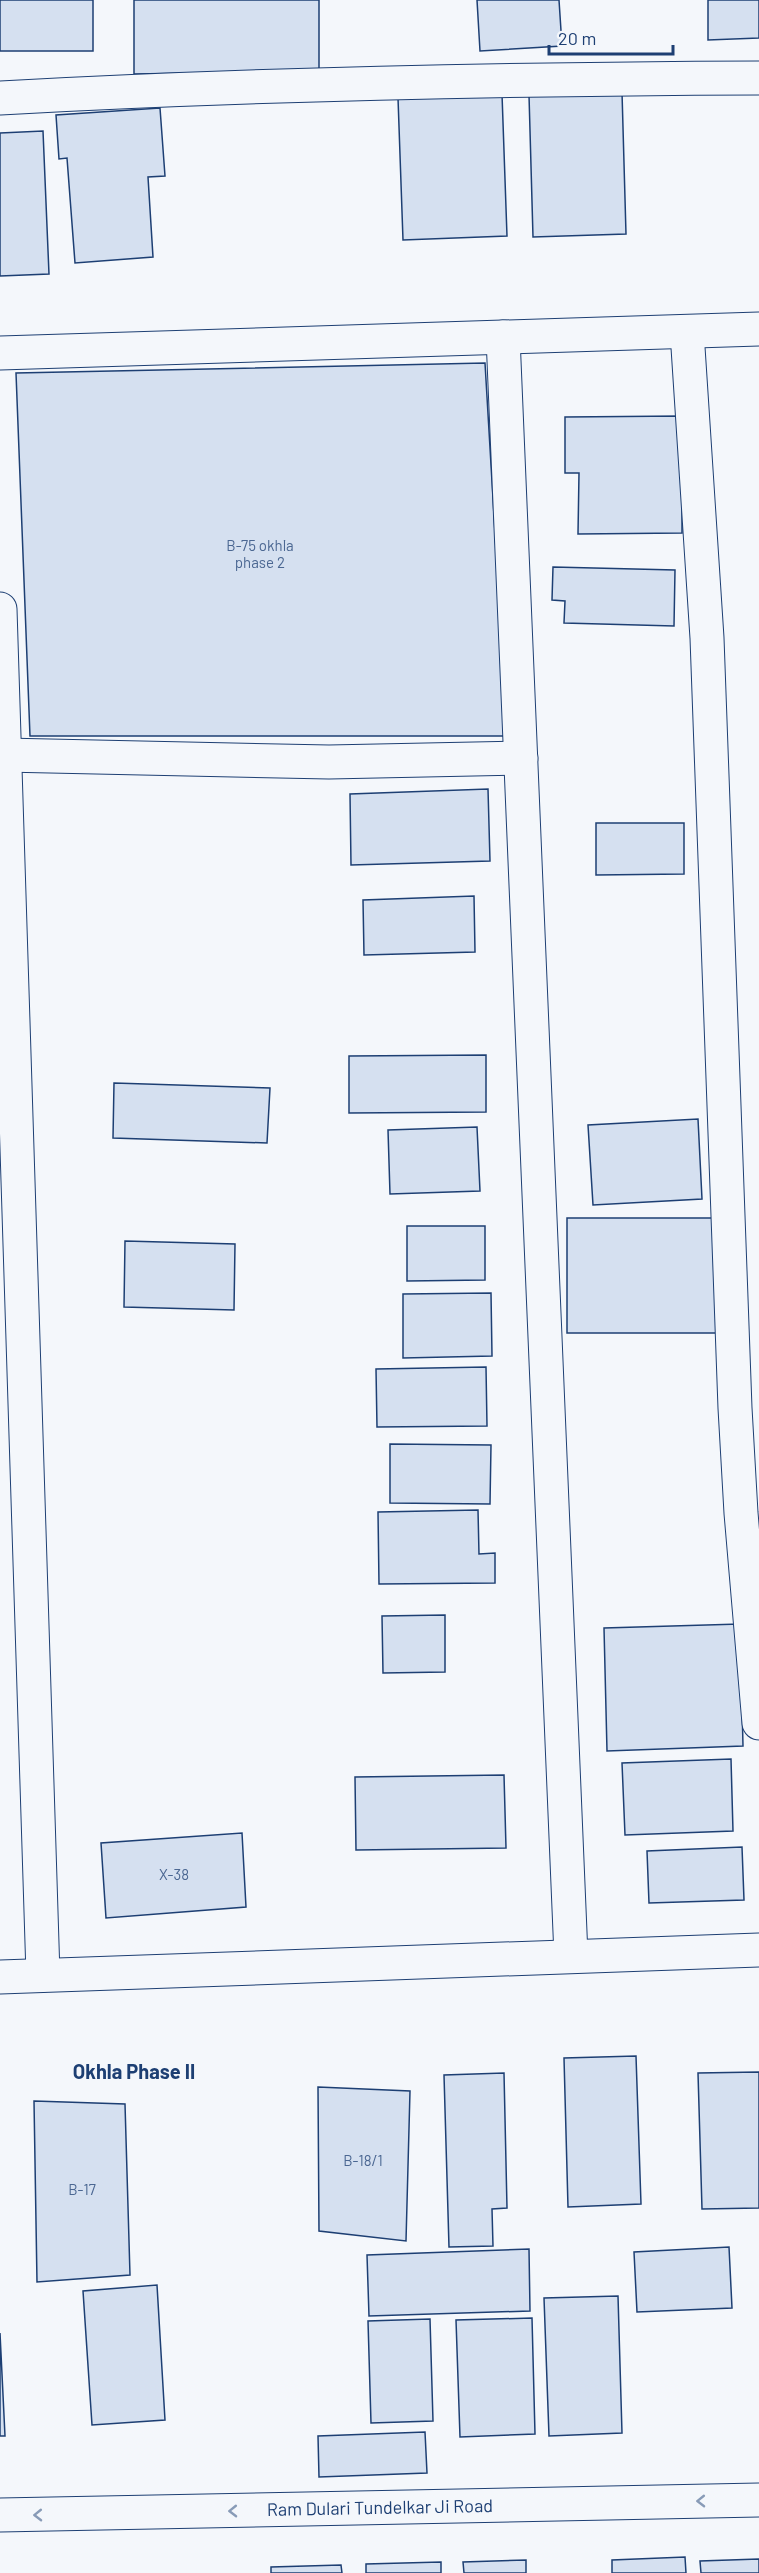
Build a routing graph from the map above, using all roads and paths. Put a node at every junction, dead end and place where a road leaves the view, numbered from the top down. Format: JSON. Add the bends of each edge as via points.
{"nodes":[{"id":1,"x":759,"y":78,"type":"edge"},
{"id":2,"x":0,"y":98,"type":"edge"},
{"id":3,"x":759,"y":329,"type":"edge"},
{"id":4,"x":687,"y":332,"type":"junction"},
{"id":5,"x":503,"y":337,"type":"junction"},
{"id":6,"x":0,"y":353,"type":"edge"},
{"id":7,"x":0,"y":609,"type":"edge"},
{"id":8,"x":4,"y":755,"type":"junction"},
{"id":9,"x":521,"y":758,"type":"junction"},
{"id":10,"x":759,"y":1723,"type":"edge"},
{"id":11,"x":759,"y":1950,"type":"edge"},
{"id":12,"x":571,"y":1956,"type":"junction"},
{"id":13,"x":43,"y":1975,"type":"junction"},
{"id":14,"x":0,"y":1977,"type":"edge"},
{"id":15,"x":759,"y":2500,"type":"edge"},
{"id":16,"x":0,"y":2515,"type":"edge"}],
"edges":[{"from":1,"to":2,"type":"street","via":[[518,80]]},
{"from":3,"to":4,"type":"street"},
{"from":4,"to":5,"type":"street"},
{"from":4,"to":10,"type":"street","via":[[708,650],[736,1419]]},
{"from":5,"to":6,"type":"street"},
{"from":5,"to":9,"type":"street"},
{"from":7,"to":8,"type":"street"},
{"from":8,"to":9,"type":"street","via":[[329,762]]},
{"from":8,"to":13,"type":"street"},
{"from":9,"to":12,"type":"street"},
{"from":11,"to":12,"type":"street"},
{"from":12,"to":13,"type":"street"},
{"from":13,"to":14,"type":"street"},
{"from":15,"to":16,"type":"street","name":"Ram Dulari Tundelkar Ji Road","one_way":true}]}
